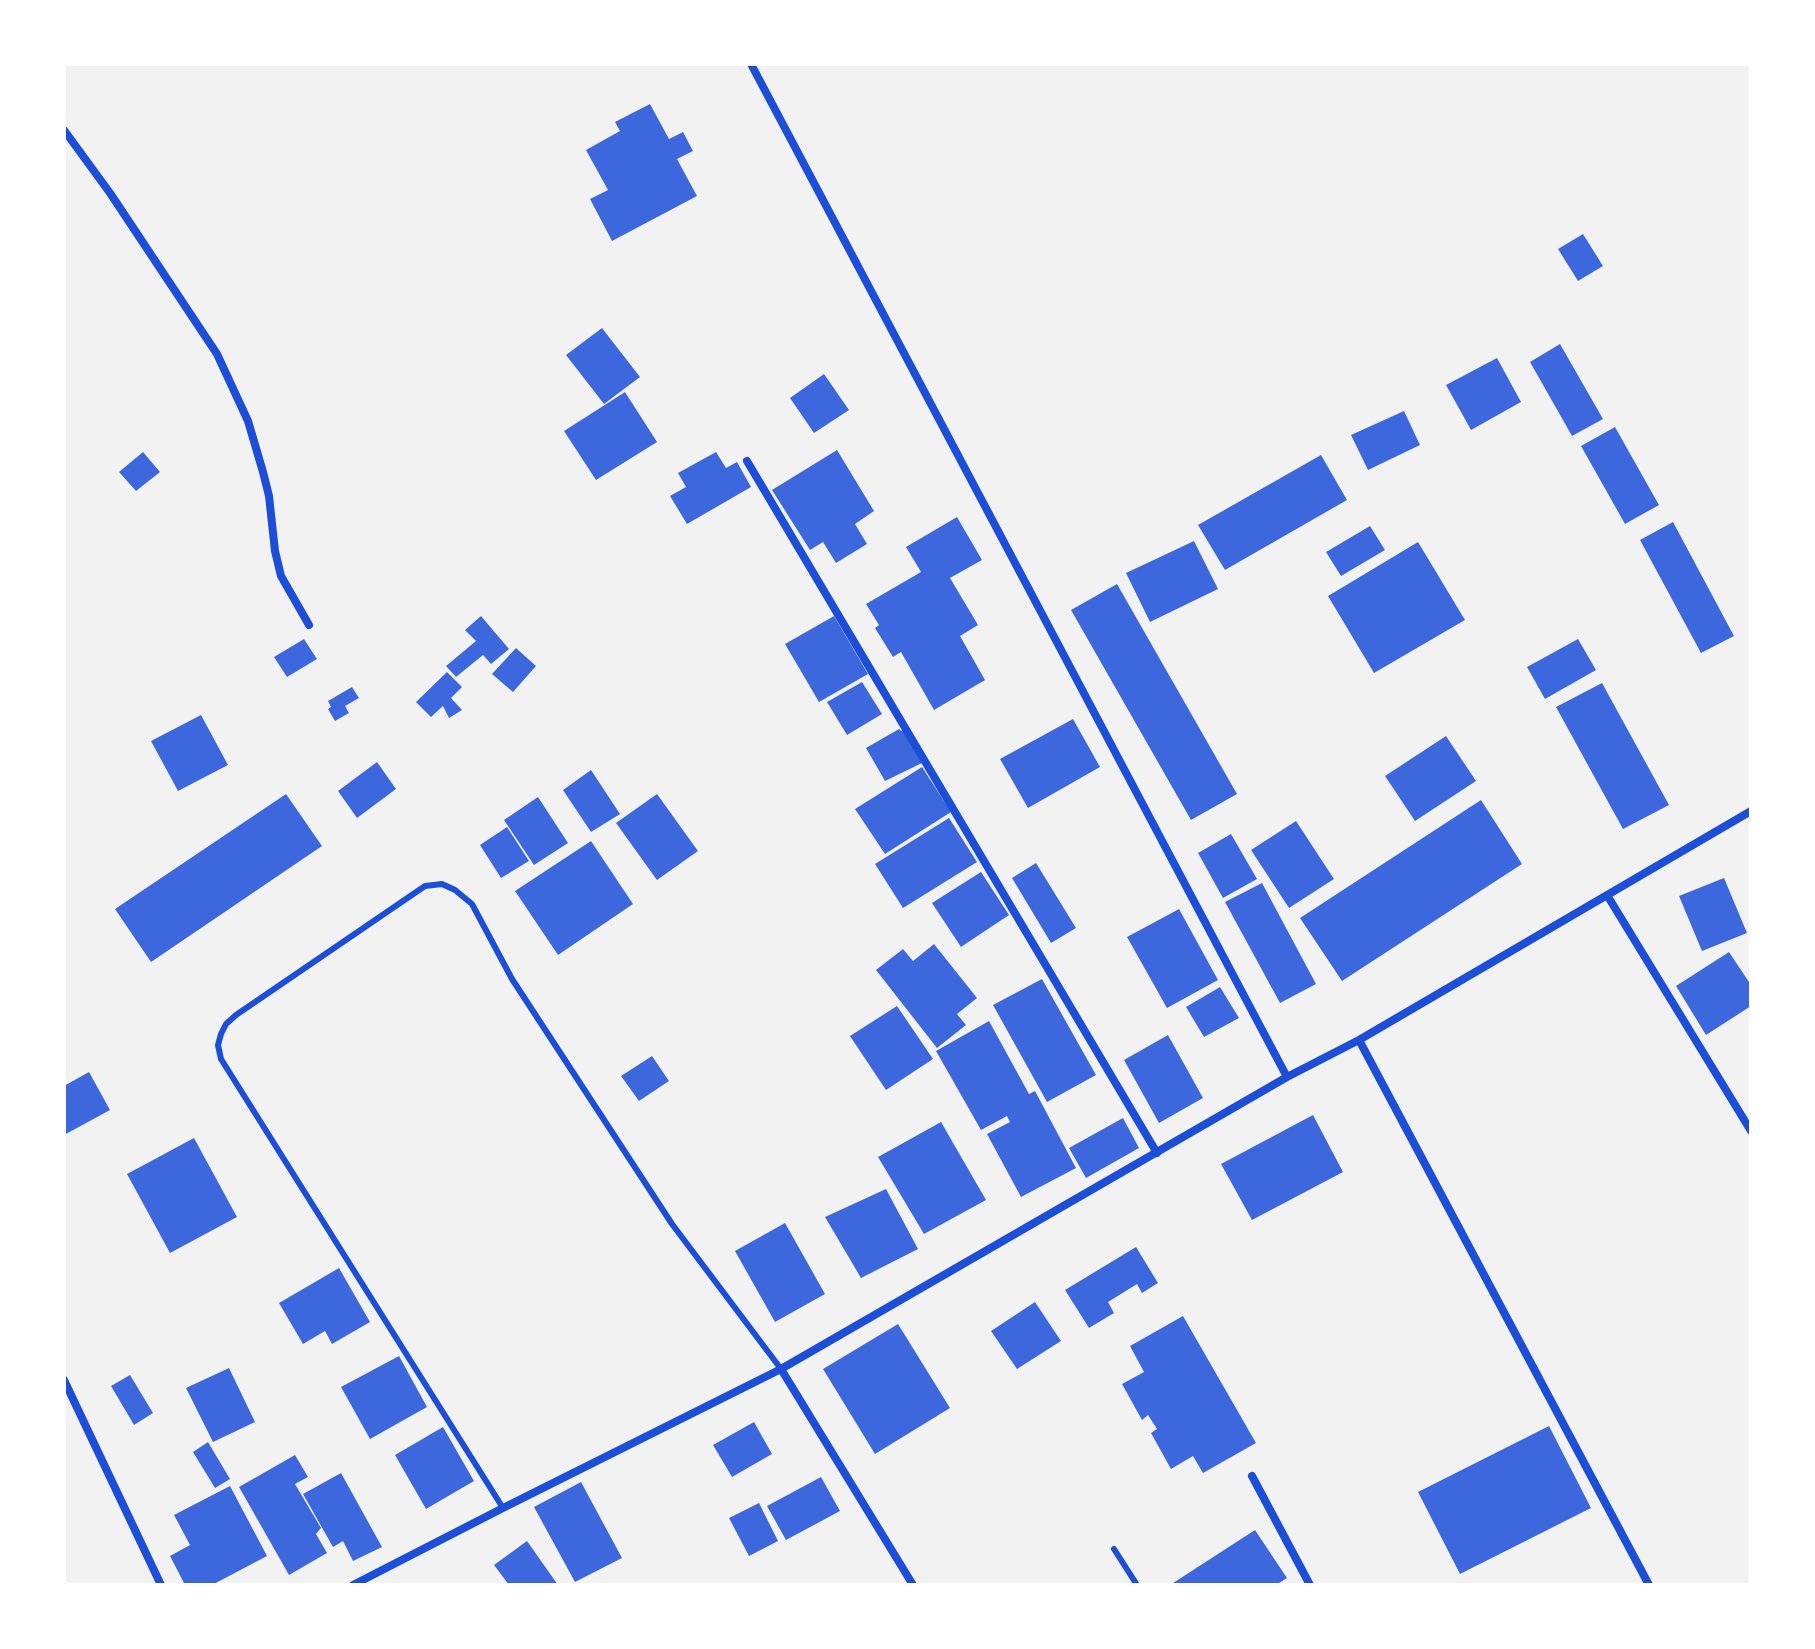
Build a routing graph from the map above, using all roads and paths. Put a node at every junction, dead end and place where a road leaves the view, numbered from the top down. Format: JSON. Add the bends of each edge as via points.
{"nodes":[{"id":1,"x":751,"y":64,"type":"edge"},
{"id":2,"x":64,"y":130,"type":"edge"},
{"id":3,"x":747,"y":461,"type":"dead end"},
{"id":4,"x":309,"y":625,"type":"dead end"},
{"id":5,"x":1751,"y":811,"type":"edge"},
{"id":6,"x":1607,"y":895,"type":"junction"},
{"id":7,"x":1359,"y":1040,"type":"junction"},
{"id":8,"x":1287,"y":1077,"type":"junction"},
{"id":9,"x":1751,"y":1131,"type":"edge"},
{"id":10,"x":1157,"y":1153,"type":"junction"},
{"id":11,"x":781,"y":1369,"type":"junction"},
{"id":12,"x":64,"y":1380,"type":"edge"},
{"id":13,"x":1252,"y":1476,"type":"dead end"},
{"id":14,"x":503,"y":1508,"type":"junction"},
{"id":15,"x":1114,"y":1549,"type":"dead end"},
{"id":16,"x":161,"y":1585,"type":"edge"},
{"id":17,"x":353,"y":1585,"type":"edge"},
{"id":18,"x":913,"y":1585,"type":"edge"},
{"id":19,"x":1137,"y":1585,"type":"edge"},
{"id":20,"x":1310,"y":1585,"type":"edge"},
{"id":21,"x":1649,"y":1585,"type":"edge"}],
"edges":[{"from":1,"to":8,"type":"street"},
{"from":2,"to":4,"type":"street","via":[[217,354],[248,421],[269,496],[281,576]]},
{"from":3,"to":10,"type":"street"},
{"from":5,"to":6,"type":"street"},
{"from":6,"to":7,"type":"street"},
{"from":6,"to":9,"type":"street"},
{"from":7,"to":8,"type":"street"},
{"from":7,"to":21,"type":"street"},
{"from":8,"to":10,"type":"street"},
{"from":10,"to":11,"type":"street"},
{"from":11,"to":14,"type":"street"},
{"from":11,"to":14,"type":"lane","via":[[672,1224],[512,979],[472,904],[442,884],[425,886],[236,1015],[218,1045],[221,1059]]},
{"from":11,"to":18,"type":"street"},
{"from":12,"to":16,"type":"street"},
{"from":13,"to":20,"type":"street"},
{"from":14,"to":17,"type":"street"},
{"from":15,"to":19,"type":"lane"}]}
